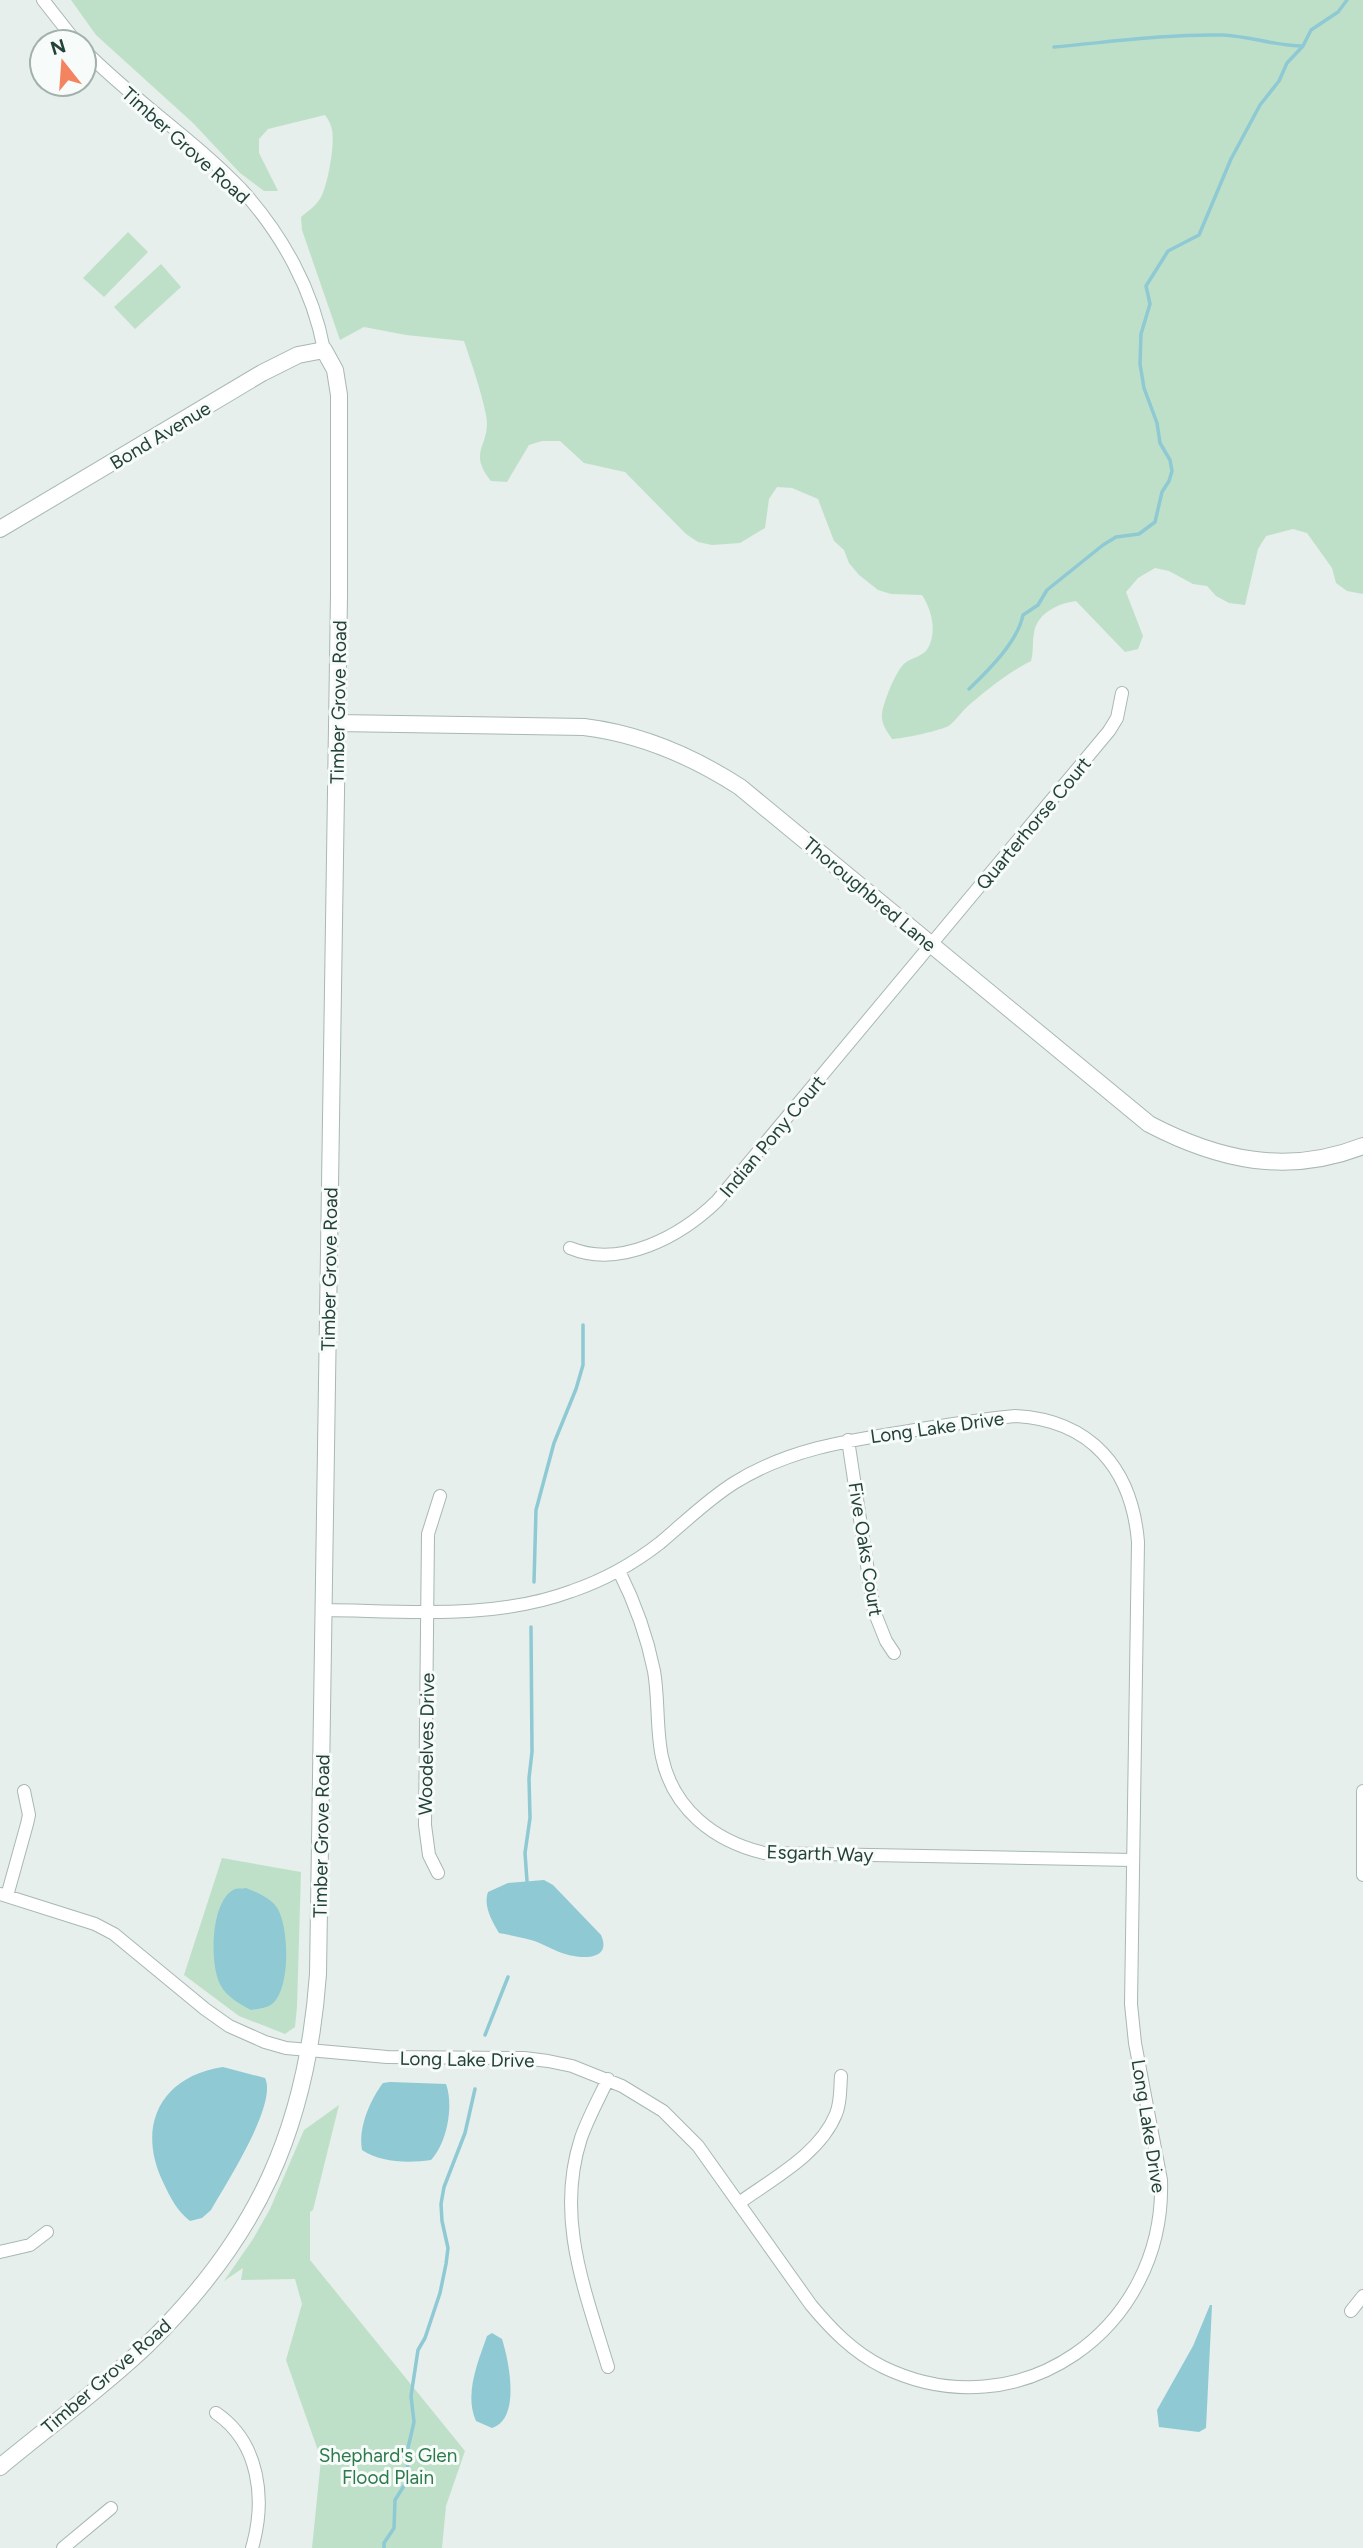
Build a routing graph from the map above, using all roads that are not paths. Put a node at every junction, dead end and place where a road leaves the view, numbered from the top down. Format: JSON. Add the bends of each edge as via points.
{"nodes":[{"id":1,"x":43,"y":0,"type":"edge"},
{"id":2,"x":65,"y":28,"type":"edge"},
{"id":3,"x":98,"y":64,"type":"edge"},
{"id":4,"x":324,"y":350,"type":"junction"},
{"id":5,"x":0,"y":530,"type":"edge"},
{"id":6,"x":1122,"y":693,"type":"dead end"},
{"id":7,"x":337,"y":723,"type":"junction"},
{"id":8,"x":931,"y":945,"type":"junction"},
{"id":9,"x":1363,"y":1146,"type":"edge"},
{"id":10,"x":570,"y":1248,"type":"dead end"},
{"id":11,"x":848,"y":1440,"type":"junction"},
{"id":12,"x":440,"y":1496,"type":"dead end"},
{"id":13,"x":619,"y":1571,"type":"junction"},
{"id":14,"x":325,"y":1610,"type":"junction"},
{"id":15,"x":428,"y":1611,"type":"junction"},
{"id":16,"x":894,"y":1653,"type":"dead end"},
{"id":17,"x":24,"y":1791,"type":"dead end"},
{"id":18,"x":1363,"y":1791,"type":"edge"},
{"id":19,"x":1133,"y":1860,"type":"junction"},
{"id":20,"x":438,"y":1873,"type":"dead end"},
{"id":21,"x":1363,"y":1875,"type":"edge"},
{"id":22,"x":4,"y":1895,"type":"edge"},
{"id":23,"x":310,"y":2050,"type":"junction"},
{"id":24,"x":841,"y":2076,"type":"dead end"},
{"id":25,"x":608,"y":2079,"type":"junction"},
{"id":26,"x":739,"y":2203,"type":"junction"},
{"id":27,"x":47,"y":2232,"type":"dead end"},
{"id":28,"x":0,"y":2252,"type":"edge"},
{"id":29,"x":1363,"y":2296,"type":"edge"},
{"id":30,"x":1351,"y":2311,"type":"dead end"},
{"id":31,"x":608,"y":2367,"type":"dead end"},
{"id":32,"x":216,"y":2413,"type":"dead end"},
{"id":33,"x":0,"y":2467,"type":"edge"},
{"id":34,"x":111,"y":2508,"type":"dead end"},
{"id":35,"x":63,"y":2548,"type":"edge"},
{"id":36,"x":253,"y":2548,"type":"edge"}],
"edges":[{"from":1,"to":2,"type":"street"},
{"from":3,"to":4,"type":"street","name":"Timber Grove Road","via":[[252,202],[304,284]]},
{"from":4,"to":5,"type":"street","name":"Bond Avenue","via":[[298,355],[262,373]]},
{"from":4,"to":7,"type":"street","name":"Timber Grove Road","via":[[335,370],[339,395]]},
{"from":6,"to":8,"type":"street","name":"Quarterhorse Court","via":[[1109,731]]},
{"from":7,"to":8,"type":"street","name":"Thoroughbred Lane","via":[[584,727],[662,746],[740,787]]},
{"from":7,"to":14,"type":"street","name":"Timber Grove Road"},
{"from":8,"to":9,"type":"street","name":"Thoroughbred Lane","via":[[1126,1107],[1177,1138],[1203,1150],[1263,1161],[1323,1158]]},
{"from":8,"to":10,"type":"street","name":"Indian Pony Court","via":[[705,1213],[646,1246],[595,1255]]},
{"from":11,"to":13,"type":"street","name":"Long Lake Drive","via":[[798,1452],[749,1475]]},
{"from":11,"to":16,"type":"street","name":"Five Oaks Court","via":[[874,1611]]},
{"from":11,"to":19,"type":"street","name":"Long Lake Drive","via":[[995,1418],[1033,1417],[1092,1442],[1120,1475],[1133,1507],[1138,1542]]},
{"from":12,"to":15,"type":"street","name":"Woodelves Drive","via":[[428,1534]]},
{"from":13,"to":15,"type":"street","name":"Long Lake Drive","via":[[529,1604]]},
{"from":13,"to":19,"type":"street","name":"Esgarth Way","via":[[648,1646],[666,1771],[696,1819],[728,1842],[764,1853]]},
{"from":14,"to":15,"type":"street","name":"Long Lake Drive"},
{"from":14,"to":23,"type":"street","name":"Timber Grove Road","via":[[318,1974]]},
{"from":15,"to":20,"type":"street","name":"Woodelves Drive","via":[[425,1825],[429,1855]]},
{"from":17,"to":22,"type":"street","via":[[29,1815]]},
{"from":18,"to":21,"type":"street"},
{"from":19,"to":26,"type":"street","name":"Long Lake Drive","via":[[1132,2023],[1159,2171],[1160,2222],[1146,2269],[1119,2316],[1101,2335],[1060,2363],[1013,2381],[956,2386],[906,2376],[865,2357],[830,2328]]},
{"from":22,"to":23,"type":"street","name":"Long Lake Drive","via":[[114,1934],[229,2026],[265,2042]]},
{"from":23,"to":25,"type":"street","name":"Long Lake Drive","via":[[422,2059],[524,2058],[572,2066]]},
{"from":23,"to":33,"type":"street","name":"Timber Grove Road","via":[[300,2096],[274,2171],[236,2239],[180,2311],[146,2345]]},
{"from":24,"to":26,"type":"street","via":[[836,2115],[818,2142]]},
{"from":25,"to":26,"type":"street","name":"Long Lake Drive","via":[[643,2097],[680,2126]]},
{"from":25,"to":31,"type":"street","via":[[582,2136],[569,2201],[576,2257]]},
{"from":27,"to":28,"type":"street","via":[[30,2245]]},
{"from":29,"to":30,"type":"street"},
{"from":32,"to":36,"type":"street","via":[[237,2431],[258,2479],[260,2514]]},
{"from":34,"to":35,"type":"street"}]}
